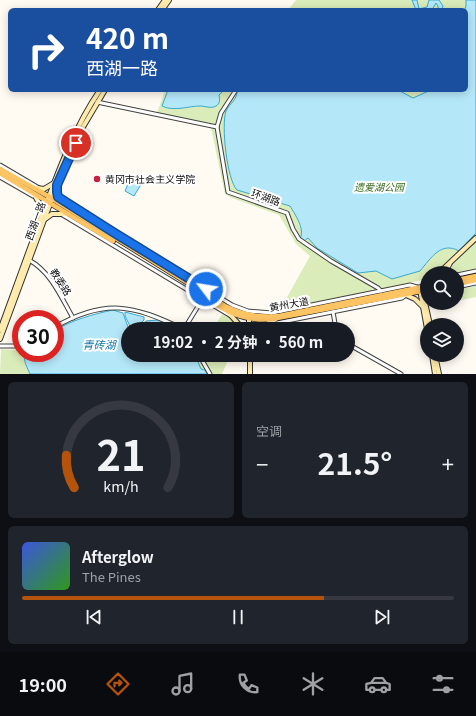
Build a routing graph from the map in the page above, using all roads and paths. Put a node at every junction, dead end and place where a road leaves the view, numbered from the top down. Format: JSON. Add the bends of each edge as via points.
{"nodes":[{"id":1,"x":99,"y":92,"type":"edge"},
{"id":2,"x":104,"y":92,"type":"edge"},
{"id":3,"x":235,"y":92,"type":"edge"},
{"id":4,"x":96,"y":102,"type":"junction"},
{"id":5,"x":217,"y":127,"type":"junction"},
{"id":6,"x":0,"y":165,"type":"edge"},
{"id":7,"x":0,"y":169,"type":"edge"},
{"id":8,"x":0,"y":173,"type":"edge"},
{"id":9,"x":0,"y":177,"type":"edge"},
{"id":10,"x":56,"y":184,"type":"junction"},
{"id":11,"x":40,"y":189,"type":"junction"},
{"id":12,"x":33,"y":190,"type":"junction"},
{"id":13,"x":36,"y":197,"type":"junction"},
{"id":14,"x":58,"y":197,"type":"junction"},
{"id":15,"x":50,"y":200,"type":"junction"},
{"id":16,"x":66,"y":207,"type":"junction"},
{"id":17,"x":59,"y":213,"type":"junction"},
{"id":18,"x":69,"y":214,"type":"junction"},
{"id":19,"x":42,"y":219,"type":"junction"},
{"id":20,"x":476,"y":238,"type":"edge"},
{"id":21,"x":29,"y":260,"type":"junction"},
{"id":22,"x":451,"y":262,"type":"junction"},
{"id":23,"x":447,"y":266,"type":"edge"},
{"id":24,"x":449,"y":266,"type":"edge"},
{"id":25,"x":476,"y":271,"type":"edge"},
{"id":26,"x":464,"y":274,"type":"edge"},
{"id":27,"x":476,"y":276,"type":"edge"},
{"id":28,"x":464,"y":279,"type":"edge"},
{"id":29,"x":476,"y":280,"type":"edge"},
{"id":30,"x":464,"y":283,"type":"edge"},
{"id":31,"x":476,"y":283,"type":"edge"},
{"id":32,"x":464,"y":284,"type":"edge"},
{"id":33,"x":420,"y":290,"type":"edge"},
{"id":34,"x":420,"y":290,"type":"edge"},
{"id":35,"x":406,"y":294,"type":"junction"},
{"id":36,"x":382,"y":295,"type":"junction"},
{"id":37,"x":202,"y":300,"type":"junction"},
{"id":38,"x":420,"y":302,"type":"edge"},
{"id":39,"x":227,"y":311,"type":"junction"},
{"id":40,"x":333,"y":312,"type":"junction"},
{"id":41,"x":249,"y":317,"type":"junction"},
{"id":42,"x":73,"y":318,"type":"junction"},
{"id":43,"x":234,"y":318,"type":"junction"},
{"id":44,"x":277,"y":319,"type":"junction"},
{"id":45,"x":64,"y":322,"type":"edge"},
{"id":46,"x":167,"y":322,"type":"edge"},
{"id":47,"x":188,"y":322,"type":"edge"},
{"id":48,"x":237,"y":322,"type":"edge"},
{"id":49,"x":249,"y":322,"type":"edge"},
{"id":50,"x":270,"y":322,"type":"edge"},
{"id":51,"x":280,"y":322,"type":"edge"},
{"id":52,"x":335,"y":322,"type":"edge"},
{"id":53,"x":0,"y":330,"type":"edge"},
{"id":54,"x":0,"y":340,"type":"edge"},
{"id":55,"x":0,"y":346,"type":"edge"},
{"id":56,"x":12,"y":346,"type":"edge"},
{"id":57,"x":355,"y":348,"type":"edge"},
{"id":58,"x":203,"y":362,"type":"edge"},
{"id":59,"x":250,"y":362,"type":"edge"},
{"id":60,"x":433,"y":362,"type":"edge"},
{"id":61,"x":436,"y":362,"type":"edge"},
{"id":62,"x":210,"y":374,"type":"edge"},
{"id":63,"x":250,"y":374,"type":"edge"},
{"id":64,"x":401,"y":374,"type":"edge"},
{"id":65,"x":435,"y":374,"type":"edge"},
{"id":66,"x":439,"y":374,"type":"edge"}],
"edges":[{"from":1,"to":10,"type":"main road","name":"西湖一路","via":[[73,139]]},
{"from":2,"to":4,"type":"main road","name":"西湖一路"},
{"from":3,"to":5,"type":"street","via":[[221,113]]},
{"from":4,"to":5,"type":"street"},
{"from":4,"to":10,"type":"main road","name":"西湖一路"},
{"from":5,"to":36,"type":"street","name":"环湖路","via":[[228,192],[287,213],[299,239],[378,288]]},
{"from":6,"to":11,"type":"street"},
{"from":7,"to":12,"type":"main road","name":"黄州大道"},
{"from":8,"to":12,"type":"main road","name":"黄州大道"},
{"from":9,"to":13,"type":"street"},
{"from":10,"to":11,"type":"main road"},
{"from":10,"to":14,"type":"main road"},
{"from":10,"to":15,"type":"main road","name":"西湖一路"},
{"from":11,"to":12,"type":"main road"},
{"from":12,"to":13,"type":"main road"},
{"from":12,"to":15,"type":"main road","name":"黄州大道"},
{"from":13,"to":19,"type":"main road"},
{"from":14,"to":16,"type":"main road"},
{"from":14,"to":36,"type":"street","via":[[232,305],[246,310],[272,313]]},
{"from":15,"to":16,"type":"main road","name":"黄州大道"},
{"from":15,"to":18,"type":"main road","name":"黄州大道"},
{"from":15,"to":19,"type":"main road","name":"西湖一路"},
{"from":16,"to":41,"type":"main road","name":"黄州大道","via":[[219,302]]},
{"from":17,"to":18,"type":"main road"},
{"from":17,"to":19,"type":"main road"},
{"from":17,"to":37,"type":"street"},
{"from":18,"to":39,"type":"main road","name":"黄州大道"},
{"from":19,"to":21,"type":"main road","name":"西湖一路"},
{"from":19,"to":53,"type":"main road","name":"西湖一路"},
{"from":20,"to":22,"type":"main road"},
{"from":21,"to":42,"type":"street","name":"教委路","via":[[38,265],[49,277]]},
{"from":21,"to":54,"type":"main road","name":"西湖一路"},
{"from":22,"to":23,"type":"main road"},
{"from":22,"to":24,"type":"street"},
{"from":25,"to":26,"type":"street"},
{"from":27,"to":28,"type":"main road"},
{"from":29,"to":30,"type":"main road"},
{"from":31,"to":32,"type":"street"},
{"from":33,"to":36,"type":"main road","name":"黄州大道"},
{"from":34,"to":35,"type":"main road","name":"黄州大道"},
{"from":35,"to":36,"type":"main road","name":"黄州大道"},
{"from":35,"to":38,"type":"main road"},
{"from":35,"to":40,"type":"street","via":[[402,298]]},
{"from":36,"to":41,"type":"main road","name":"黄州大道","via":[[279,316]]},
{"from":36,"to":44,"type":"main road","name":"黄州大道"},
{"from":37,"to":43,"type":"street"},
{"from":37,"to":47,"type":"street"},
{"from":39,"to":41,"type":"main road","name":"黄州大道"},
{"from":39,"to":43,"type":"main road"},
{"from":40,"to":51,"type":"street"},
{"from":40,"to":52,"type":"street"},
{"from":41,"to":44,"type":"main road","name":"黄州大道"},
{"from":41,"to":49,"type":"main road"},
{"from":42,"to":45,"type":"street"},
{"from":42,"to":46,"type":"street","via":[[96,309],[123,308]]},
{"from":43,"to":48,"type":"main road"},
{"from":44,"to":50,"type":"main road"},
{"from":55,"to":56,"type":"street"},
{"from":57,"to":64,"type":"street"},
{"from":58,"to":62,"type":"street"},
{"from":59,"to":63,"type":"main road"},
{"from":60,"to":65,"type":"main road"},
{"from":61,"to":66,"type":"main road"}]}
